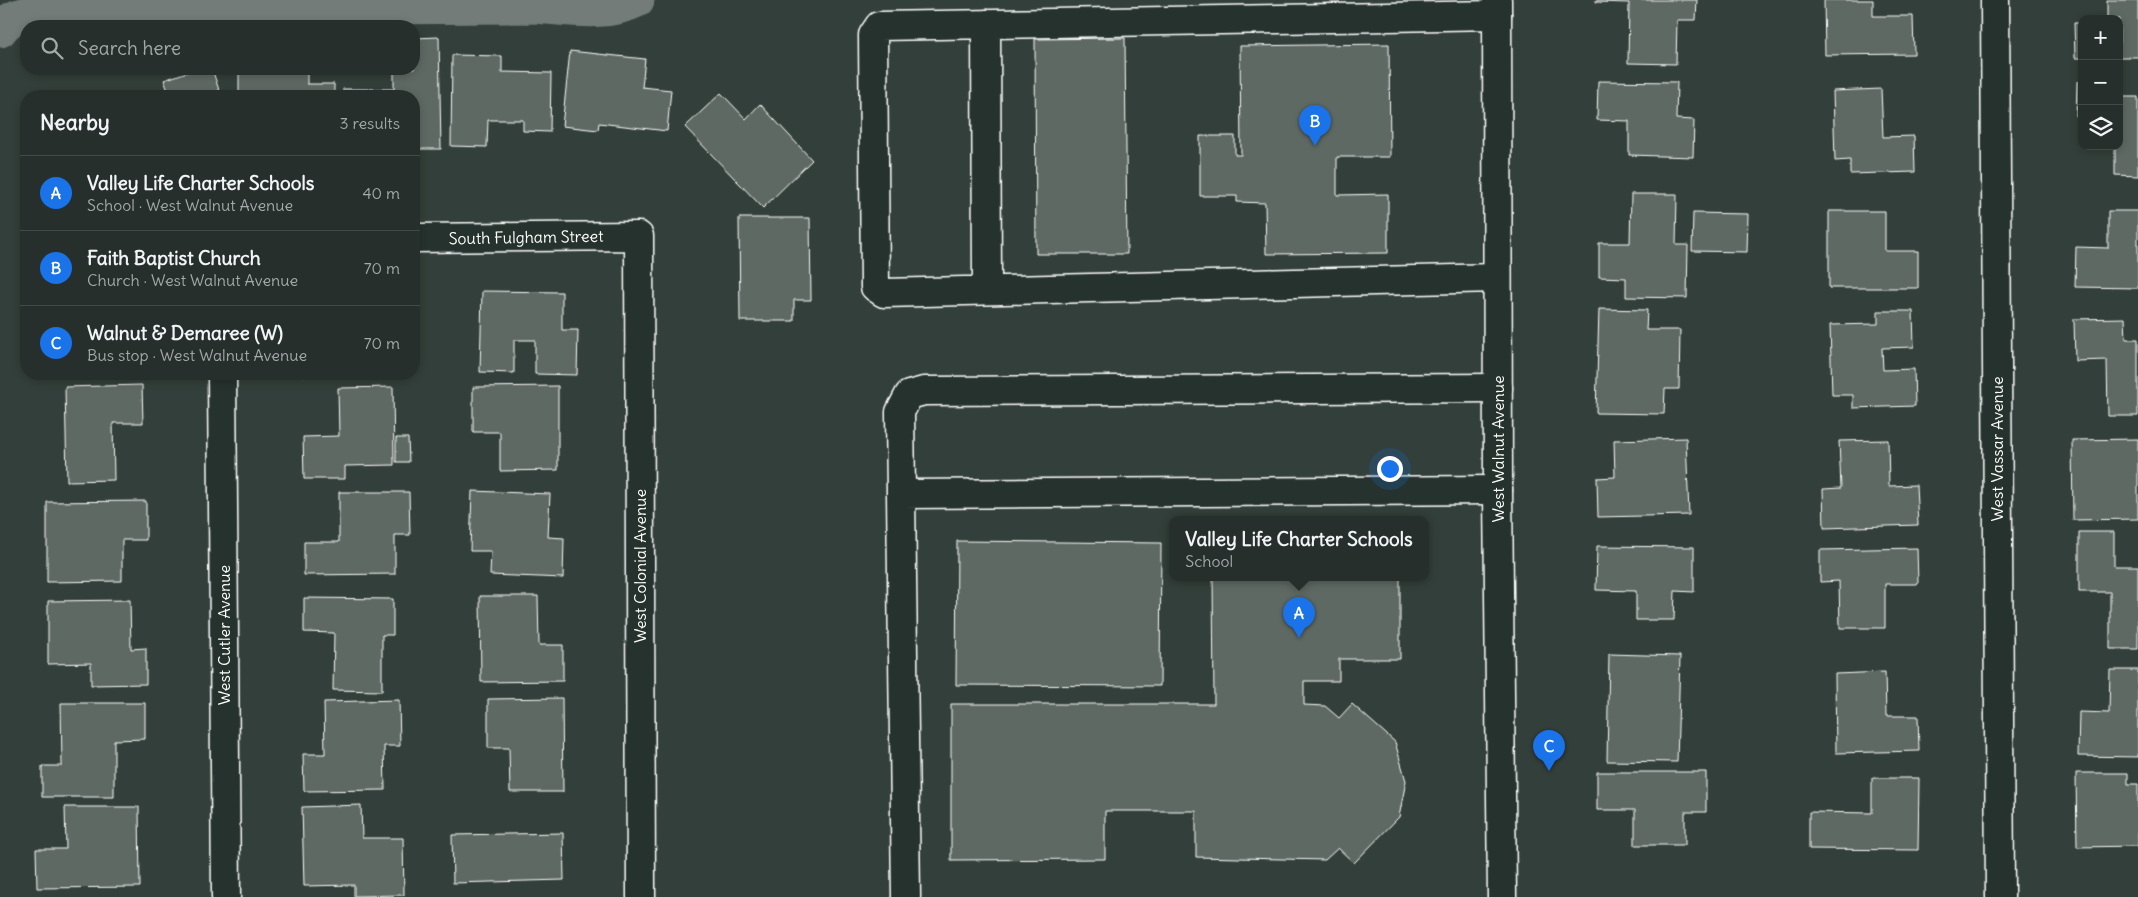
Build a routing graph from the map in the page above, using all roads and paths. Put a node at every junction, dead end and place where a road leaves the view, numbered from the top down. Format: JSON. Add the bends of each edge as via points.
{"nodes":[{"id":1,"x":1995,"y":0,"type":"edge"},
{"id":2,"x":1497,"y":8,"type":"edge"},
{"id":3,"x":986,"y":24,"type":"junction"},
{"id":4,"x":639,"y":236,"type":"joint"},
{"id":5,"x":420,"y":238,"type":"edge"},
{"id":6,"x":1498,"y":278,"type":"junction"},
{"id":7,"x":987,"y":290,"type":"junction"},
{"id":8,"x":222,"y":380,"type":"edge"},
{"id":9,"x":1498,"y":388,"type":"junction"},
{"id":10,"x":1498,"y":490,"type":"junction"},
{"id":11,"x":901,"y":494,"type":"junction"},
{"id":12,"x":226,"y":897,"type":"edge"},
{"id":13,"x":641,"y":897,"type":"edge"},
{"id":14,"x":906,"y":897,"type":"edge"},
{"id":15,"x":1502,"y":897,"type":"edge"},
{"id":16,"x":2000,"y":897,"type":"edge"}],
"edges":[{"from":1,"to":16,"type":"street","name":"West Vassar Avenue"},
{"from":2,"to":3,"type":"street"},
{"from":2,"to":6,"type":"street","name":"West Walnut Avenue"},
{"from":3,"to":7,"type":"street"},
{"from":3,"to":7,"type":"street","via":[[879,26],[873,35],[875,287],[884,293]]},
{"from":4,"to":5,"type":"street","name":"South Fulgham Street"},
{"from":4,"to":13,"type":"street","name":"West Colonial Avenue"},
{"from":6,"to":7,"type":"street"},
{"from":6,"to":9,"type":"street","name":"West Walnut Avenue"},
{"from":8,"to":12,"type":"street","name":"West Cutler Avenue"},
{"from":9,"to":10,"type":"street","name":"West Walnut Avenue"},
{"from":9,"to":11,"type":"street","via":[[924,390],[908,395],[900,412]]},
{"from":10,"to":11,"type":"street"},
{"from":10,"to":15,"type":"street","name":"West Walnut Avenue"},
{"from":11,"to":14,"type":"street"}]}
